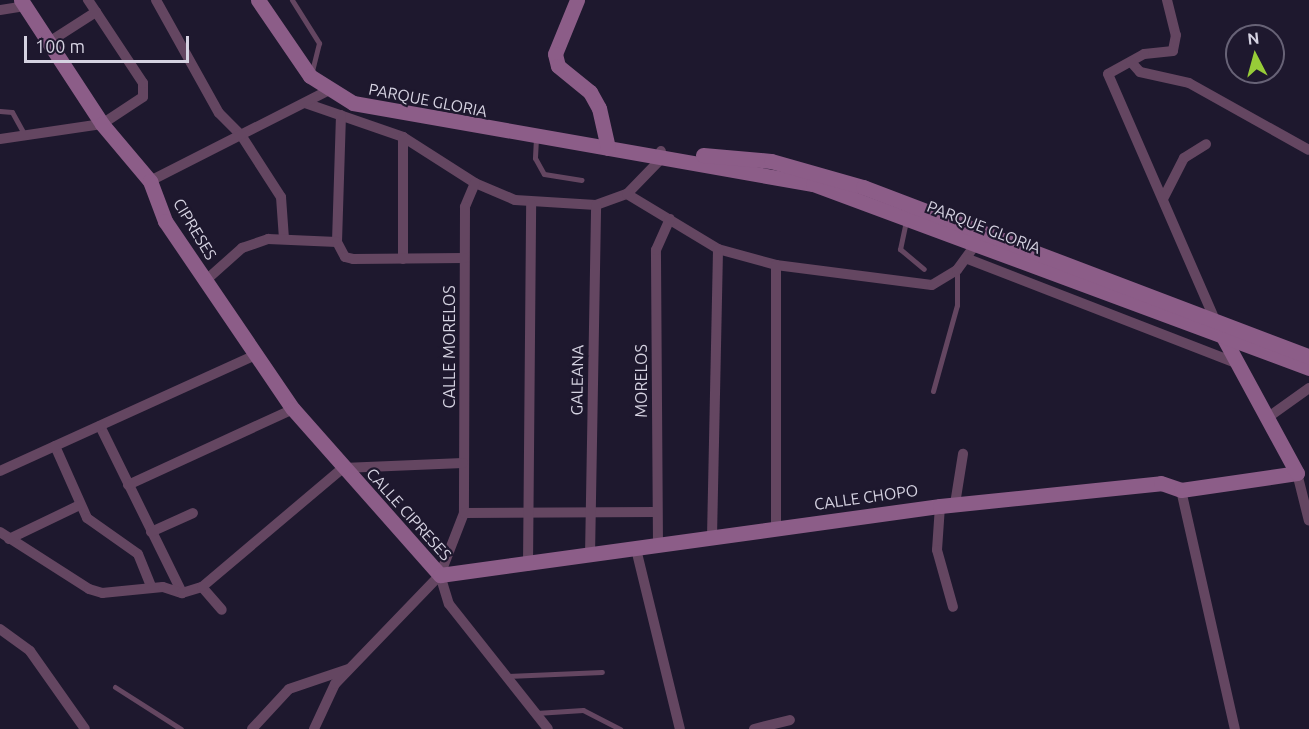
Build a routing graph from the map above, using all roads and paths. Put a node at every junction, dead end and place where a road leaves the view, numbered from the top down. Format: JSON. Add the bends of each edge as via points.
{"nodes":[{"id":1,"x":88,"y":0,"type":"edge"},
{"id":2,"x":156,"y":0,"type":"edge"},
{"id":3,"x":258,"y":0,"type":"edge"},
{"id":4,"x":292,"y":0,"type":"edge"},
{"id":5,"x":577,"y":0,"type":"edge"},
{"id":6,"x":1167,"y":0,"type":"edge"},
{"id":7,"x":23,"y":3,"type":"edge"},
{"id":8,"x":0,"y":10,"type":"edge"},
{"id":9,"x":96,"y":12,"type":"junction"},
{"id":10,"x":49,"y":42,"type":"junction"},
{"id":11,"x":1131,"y":62,"type":"junction"},
{"id":12,"x":310,"y":76,"type":"junction"},
{"id":13,"x":329,"y":90,"type":"junction"},
{"id":14,"x":305,"y":103,"type":"junction"},
{"id":15,"x":0,"y":111,"type":"edge"},
{"id":16,"x":341,"y":115,"type":"junction"},
{"id":17,"x":102,"y":124,"type":"junction"},
{"id":18,"x":25,"y":135,"type":"junction"},
{"id":19,"x":241,"y":135,"type":"junction"},
{"id":20,"x":403,"y":136,"type":"junction"},
{"id":21,"x":536,"y":138,"type":"junction"},
{"id":22,"x":0,"y":139,"type":"edge"},
{"id":23,"x":1206,"y":144,"type":"dead end"},
{"id":24,"x":608,"y":148,"type":"junction"},
{"id":25,"x":1309,"y":150,"type":"edge"},
{"id":26,"x":660,"y":156,"type":"junction"},
{"id":27,"x":582,"y":180,"type":"dead end"},
{"id":28,"x":150,"y":181,"type":"junction"},
{"id":29,"x":475,"y":183,"type":"junction"},
{"id":30,"x":627,"y":194,"type":"junction"},
{"id":31,"x":1163,"y":199,"type":"junction"},
{"id":32,"x":531,"y":204,"type":"junction"},
{"id":33,"x":596,"y":205,"type":"junction"},
{"id":34,"x":907,"y":217,"type":"junction"},
{"id":35,"x":670,"y":219,"type":"junction"},
{"id":36,"x":980,"y":238,"type":"junction"},
{"id":37,"x":284,"y":239,"type":"junction"},
{"id":38,"x":337,"y":242,"type":"junction"},
{"id":39,"x":718,"y":249,"type":"junction"},
{"id":40,"x":464,"y":258,"type":"junction"},
{"id":41,"x":403,"y":259,"type":"junction"},
{"id":42,"x":968,"y":259,"type":"junction"},
{"id":43,"x":776,"y":265,"type":"junction"},
{"id":44,"x":924,"y":269,"type":"dead end"},
{"id":45,"x":957,"y":270,"type":"junction"},
{"id":46,"x":205,"y":281,"type":"junction"},
{"id":47,"x":1215,"y":320,"type":"junction"},
{"id":48,"x":1222,"y":335,"type":"junction"},
{"id":49,"x":256,"y":355,"type":"junction"},
{"id":50,"x":1309,"y":356,"type":"edge"},
{"id":51,"x":1241,"y":365,"type":"junction"},
{"id":52,"x":1309,"y":368,"type":"edge"},
{"id":53,"x":1309,"y":388,"type":"edge"},
{"id":54,"x":933,"y":391,"type":"dead end"},
{"id":55,"x":293,"y":409,"type":"junction"},
{"id":56,"x":1270,"y":416,"type":"junction"},
{"id":57,"x":100,"y":426,"type":"junction"},
{"id":58,"x":55,"y":446,"type":"junction"},
{"id":59,"x":963,"y":454,"type":"dead end"},
{"id":60,"x":463,"y":464,"type":"junction"},
{"id":61,"x":343,"y":468,"type":"junction"},
{"id":62,"x":0,"y":471,"type":"edge"},
{"id":63,"x":1297,"y":473,"type":"junction"},
{"id":64,"x":128,"y":485,"type":"junction"},
{"id":65,"x":1181,"y":490,"type":"junction"},
{"id":66,"x":80,"y":504,"type":"junction"},
{"id":67,"x":947,"y":505,"type":"junction"},
{"id":68,"x":527,"y":512,"type":"junction"},
{"id":69,"x":656,"y":512,"type":"junction"},
{"id":70,"x":193,"y":513,"type":"dead end"},
{"id":71,"x":464,"y":513,"type":"junction"},
{"id":72,"x":590,"y":513,"type":"junction"},
{"id":73,"x":1309,"y":521,"type":"edge"},
{"id":74,"x":776,"y":528,"type":"junction"},
{"id":75,"x":152,"y":532,"type":"junction"},
{"id":76,"x":5,"y":535,"type":"edge"},
{"id":77,"x":712,"y":537,"type":"junction"},
{"id":78,"x":658,"y":546,"type":"junction"},
{"id":79,"x":636,"y":549,"type":"junction"},
{"id":80,"x":590,"y":556,"type":"junction"},
{"id":81,"x":528,"y":566,"type":"junction"},
{"id":82,"x":440,"y":575,"type":"junction"},
{"id":83,"x":151,"y":586,"type":"junction"},
{"id":84,"x":202,"y":587,"type":"junction"},
{"id":85,"x":182,"y":593,"type":"junction"},
{"id":86,"x":953,"y":607,"type":"dead end"},
{"id":87,"x":222,"y":610,"type":"dead end"},
{"id":88,"x":0,"y":629,"type":"edge"},
{"id":89,"x":348,"y":669,"type":"junction"},
{"id":90,"x":602,"y":672,"type":"dead end"},
{"id":91,"x":505,"y":676,"type":"junction"},
{"id":92,"x":115,"y":687,"type":"dead end"},
{"id":93,"x":535,"y":713,"type":"junction"},
{"id":94,"x":790,"y":720,"type":"dead end"},
{"id":95,"x":85,"y":729,"type":"edge"},
{"id":96,"x":181,"y":729,"type":"edge"},
{"id":97,"x":252,"y":729,"type":"edge"},
{"id":98,"x":314,"y":729,"type":"edge"},
{"id":99,"x":548,"y":729,"type":"edge"},
{"id":100,"x":620,"y":729,"type":"edge"},
{"id":101,"x":680,"y":729,"type":"edge"},
{"id":102,"x":754,"y":729,"type":"edge"},
{"id":103,"x":1235,"y":729,"type":"edge"}],
"edges":[{"from":1,"to":9,"type":"street"},
{"from":2,"to":19,"type":"street","via":[[219,113]]},
{"from":3,"to":12,"type":"street","name":"PARQUE GLORIA"},
{"from":4,"to":12,"type":"lane","via":[[319,43]]},
{"from":5,"to":24,"type":"street","via":[[555,54],[558,66],[590,92],[599,108]]},
{"from":6,"to":11,"type":"street","via":[[1177,44],[1173,51],[1144,54]]},
{"from":7,"to":8,"type":"street"},
{"from":7,"to":10,"type":"street","name":"CIPRESES"},
{"from":9,"to":10,"type":"street"},
{"from":9,"to":17,"type":"street","via":[[146,90]]},
{"from":10,"to":17,"type":"street","name":"CIPRESES"},
{"from":11,"to":25,"type":"street","via":[[1140,72],[1189,83]]},
{"from":11,"to":31,"type":"street","via":[[1108,74]]},
{"from":12,"to":13,"type":"street","name":"PARQUE GLORIA"},
{"from":13,"to":14,"type":"street"},
{"from":13,"to":21,"type":"street","name":"PARQUE GLORIA","via":[[381,112]]},
{"from":14,"to":16,"type":"street"},
{"from":14,"to":19,"type":"street"},
{"from":15,"to":18,"type":"lane","via":[[12,112]]},
{"from":16,"to":20,"type":"street"},
{"from":16,"to":38,"type":"street"},
{"from":17,"to":18,"type":"street"},
{"from":17,"to":28,"type":"street","name":"CIPRESES"},
{"from":18,"to":22,"type":"street"},
{"from":19,"to":28,"type":"street"},
{"from":19,"to":37,"type":"street","via":[[284,203]]},
{"from":20,"to":29,"type":"street"},
{"from":20,"to":41,"type":"street"},
{"from":21,"to":24,"type":"street","name":"PARQUE GLORIA"},
{"from":21,"to":27,"type":"lane","via":[[535,158],[544,174]]},
{"from":23,"to":31,"type":"street","via":[[1184,158]]},
{"from":24,"to":26,"type":"street","name":"PARQUE GLORIA"},
{"from":26,"to":30,"type":"street"},
{"from":26,"to":34,"type":"street","name":"PARQUE GLORIA","via":[[770,173]]},
{"from":26,"to":36,"type":"street","name":"PARQUE GLORIA","via":[[771,161],[814,171]]},
{"from":28,"to":46,"type":"street","name":"CIPRESES","via":[[165,221]]},
{"from":29,"to":32,"type":"street"},
{"from":29,"to":40,"type":"street","name":"CALLE MORELOS","via":[[465,207]]},
{"from":30,"to":33,"type":"street"},
{"from":30,"to":35,"type":"street"},
{"from":31,"to":47,"type":"street"},
{"from":32,"to":33,"type":"street"},
{"from":32,"to":68,"type":"street"},
{"from":33,"to":72,"type":"street","name":"GALEANA"},
{"from":34,"to":36,"type":"street","name":"PARQUE GLORIA"},
{"from":34,"to":44,"type":"lane","via":[[900,249]]},
{"from":35,"to":39,"type":"street"},
{"from":35,"to":69,"type":"street","name":"MORELOS","via":[[656,249]]},
{"from":36,"to":42,"type":"street"},
{"from":36,"to":47,"type":"street","name":"PARQUE GLORIA"},
{"from":36,"to":48,"type":"street","name":"PARQUE GLORIA"},
{"from":37,"to":38,"type":"street"},
{"from":37,"to":46,"type":"street","via":[[242,248]]},
{"from":38,"to":41,"type":"street","via":[[345,257],[353,260]]},
{"from":39,"to":43,"type":"street"},
{"from":39,"to":77,"type":"street"},
{"from":40,"to":41,"type":"street"},
{"from":40,"to":60,"type":"street","name":"CALLE MORELOS"},
{"from":42,"to":45,"type":"street"},
{"from":42,"to":51,"type":"street"},
{"from":43,"to":45,"type":"street","via":[[914,285],[932,285]]},
{"from":43,"to":74,"type":"street"},
{"from":45,"to":54,"type":"lane","via":[[957,304]]},
{"from":46,"to":49,"type":"street","name":"CIPRESES"},
{"from":47,"to":48,"type":"street"},
{"from":47,"to":50,"type":"street","name":"PARQUE GLORIA"},
{"from":48,"to":51,"type":"street"},
{"from":48,"to":52,"type":"street","name":"PARQUE GLORIA"},
{"from":49,"to":55,"type":"street","name":"CALLE CIPRESES"},
{"from":49,"to":57,"type":"street"},
{"from":51,"to":56,"type":"street"},
{"from":53,"to":56,"type":"street"},
{"from":55,"to":61,"type":"street","name":"CALLE CIPRESES"},
{"from":55,"to":64,"type":"street"},
{"from":56,"to":63,"type":"street"},
{"from":57,"to":58,"type":"street"},
{"from":57,"to":64,"type":"street"},
{"from":58,"to":62,"type":"street"},
{"from":58,"to":66,"type":"street"},
{"from":59,"to":67,"type":"street"},
{"from":60,"to":61,"type":"street"},
{"from":60,"to":71,"type":"street","name":"CALLE MORELOS"},
{"from":61,"to":82,"type":"street","name":"CALLE CIPRESES"},
{"from":61,"to":84,"type":"street"},
{"from":63,"to":65,"type":"street","name":"CALLE CHOPO"},
{"from":63,"to":73,"type":"street"},
{"from":64,"to":75,"type":"street"},
{"from":65,"to":67,"type":"street","name":"CALLE CHOPO","via":[[1161,483]]},
{"from":65,"to":103,"type":"street"},
{"from":66,"to":76,"type":"street"},
{"from":66,"to":83,"type":"street","via":[[93,525],[138,554]]},
{"from":67,"to":74,"type":"street","name":"CALLE CHOPO"},
{"from":67,"to":86,"type":"street","via":[[937,550]]},
{"from":68,"to":71,"type":"street"},
{"from":68,"to":72,"type":"street"},
{"from":68,"to":81,"type":"street"},
{"from":69,"to":72,"type":"street"},
{"from":69,"to":78,"type":"street","name":"MORELOS"},
{"from":70,"to":75,"type":"street"},
{"from":71,"to":82,"type":"street","name":"CALLE MORELOS"},
{"from":72,"to":80,"type":"street","name":"GALEANA"},
{"from":74,"to":77,"type":"street","name":"CALLE CHOPO"},
{"from":75,"to":85,"type":"street"},
{"from":76,"to":83,"type":"street","via":[[89,589],[102,593]]},
{"from":77,"to":78,"type":"street","name":"CALLE CHOPO"},
{"from":78,"to":79,"type":"street","name":"CALLE CHOPO"},
{"from":79,"to":80,"type":"street","name":"CALLE CHOPO"},
{"from":79,"to":101,"type":"street"},
{"from":80,"to":81,"type":"street","name":"CALLE CHOPO"},
{"from":81,"to":82,"type":"street","name":"CALLE CHOPO"},
{"from":82,"to":89,"type":"street"},
{"from":82,"to":91,"type":"street","name":"CALLE CIPRESES","via":[[449,604]]},
{"from":83,"to":85,"type":"street"},
{"from":84,"to":85,"type":"street"},
{"from":84,"to":87,"type":"street"},
{"from":88,"to":95,"type":"street","via":[[30,651]]},
{"from":89,"to":97,"type":"street","via":[[289,688]]},
{"from":89,"to":98,"type":"street"},
{"from":90,"to":91,"type":"lane"},
{"from":91,"to":93,"type":"street","name":"CALLE CIPRESES"},
{"from":92,"to":96,"type":"lane"},
{"from":93,"to":99,"type":"street","name":"CALLE CIPRESES"},
{"from":93,"to":100,"type":"lane","via":[[583,710]]},
{"from":94,"to":102,"type":"street"}]}
